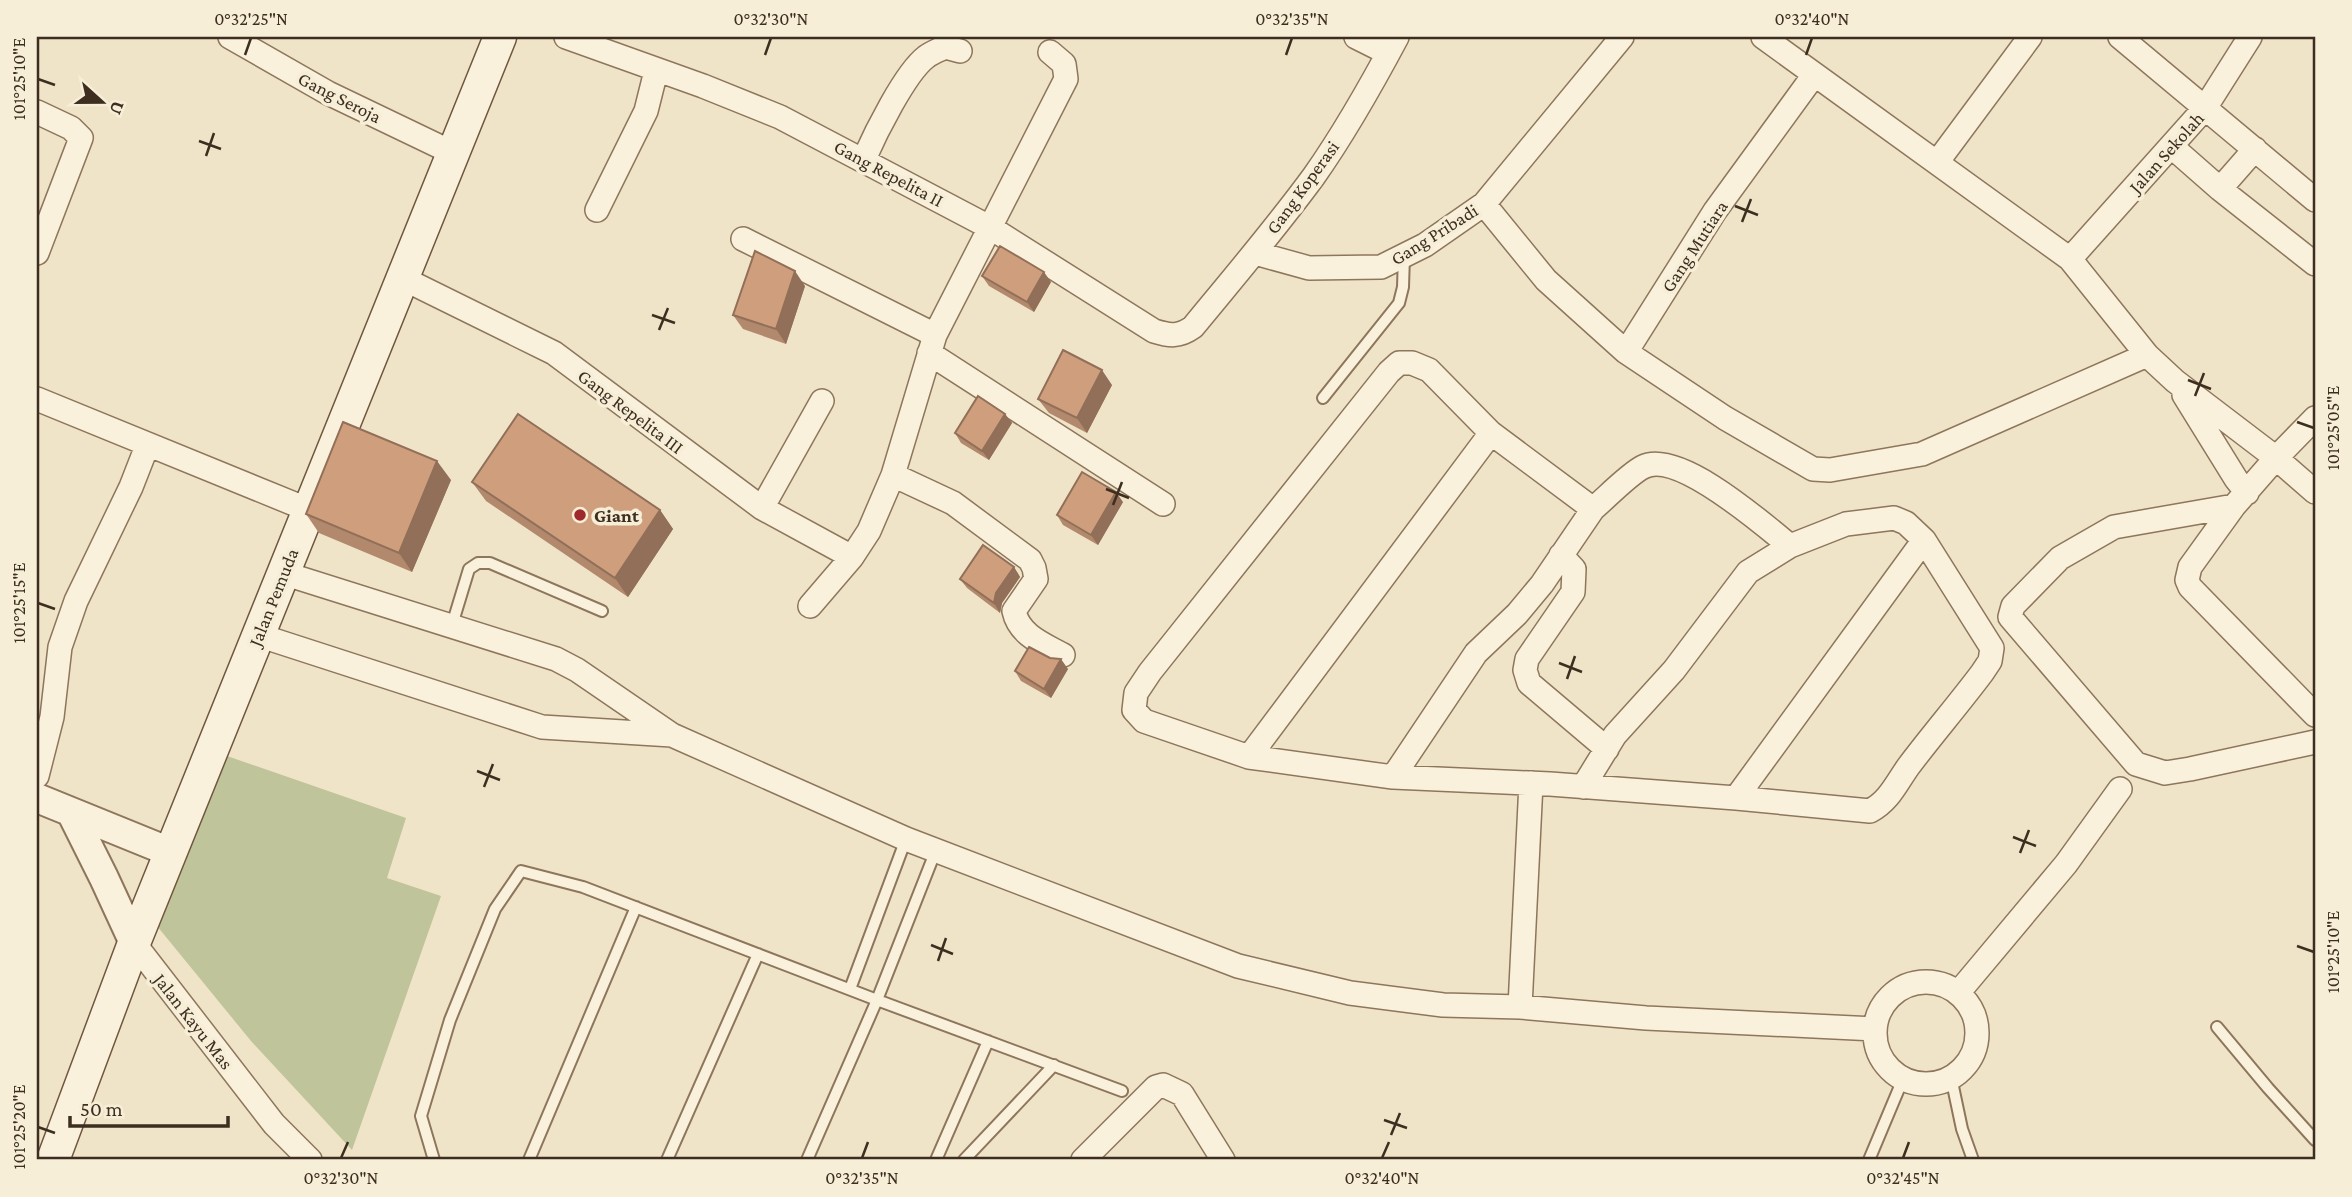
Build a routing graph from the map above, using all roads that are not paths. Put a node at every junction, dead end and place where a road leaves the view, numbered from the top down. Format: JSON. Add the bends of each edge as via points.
{"nodes":[{"id":1,"x":230,"y":37,"type":"edge"},
{"id":2,"x":566,"y":37,"type":"edge"},
{"id":3,"x":1356,"y":37,"type":"edge"},
{"id":4,"x":1622,"y":37,"type":"edge"},
{"id":5,"x":1763,"y":37,"type":"edge"},
{"id":6,"x":2030,"y":37,"type":"edge"},
{"id":7,"x":2120,"y":37,"type":"edge"},
{"id":8,"x":2250,"y":37,"type":"edge"},
{"id":9,"x":494,"y":39,"type":"edge"},
{"id":10,"x":1393,"y":45,"type":"edge"},
{"id":11,"x":960,"y":51,"type":"dead end"},
{"id":12,"x":1051,"y":52,"type":"dead end"},
{"id":13,"x":656,"y":71,"type":"junction"},
{"id":14,"x":1814,"y":75,"type":"junction"},
{"id":15,"x":2205,"y":108,"type":"junction"},
{"id":16,"x":37,"y":112,"type":"edge"},
{"id":17,"x":2171,"y":146,"type":"junction"},
{"id":18,"x":2255,"y":149,"type":"junction"},
{"id":19,"x":453,"y":153,"type":"junction"},
{"id":20,"x":864,"y":159,"type":"junction"},
{"id":21,"x":1938,"y":161,"type":"junction"},
{"id":22,"x":2220,"y":189,"type":"junction"},
{"id":23,"x":2315,"y":200,"type":"edge"},
{"id":24,"x":1484,"y":204,"type":"junction"},
{"id":25,"x":597,"y":210,"type":"dead end"},
{"id":26,"x":991,"y":228,"type":"junction"},
{"id":27,"x":743,"y":239,"type":"dead end"},
{"id":28,"x":37,"y":253,"type":"edge"},
{"id":29,"x":1255,"y":253,"type":"junction"},
{"id":30,"x":1404,"y":256,"type":"junction"},
{"id":31,"x":2070,"y":259,"type":"junction"},
{"id":32,"x":2315,"y":264,"type":"edge"},
{"id":33,"x":402,"y":278,"type":"junction"},
{"id":34,"x":1193,"y":327,"type":"joint"},
{"id":35,"x":932,"y":344,"type":"junction"},
{"id":36,"x":1626,"y":352,"type":"junction"},
{"id":37,"x":2147,"y":355,"type":"junction"},
{"id":38,"x":2175,"y":381,"type":"junction"},
{"id":39,"x":1323,"y":398,"type":"dead end"},
{"id":40,"x":37,"y":399,"type":"edge"},
{"id":41,"x":822,"y":401,"type":"dead end"},
{"id":42,"x":2315,"y":418,"type":"edge"},
{"id":43,"x":1491,"y":433,"type":"junction"},
{"id":44,"x":147,"y":446,"type":"junction"},
{"id":45,"x":2276,"y":457,"type":"junction"},
{"id":46,"x":893,"y":475,"type":"junction"},
{"id":47,"x":2315,"y":492,"type":"edge"},
{"id":48,"x":2241,"y":499,"type":"junction"},
{"id":49,"x":1163,"y":504,"type":"dead end"},
{"id":50,"x":762,"y":508,"type":"junction"},
{"id":51,"x":1593,"y":509,"type":"junction"},
{"id":52,"x":309,"y":510,"type":"junction"},
{"id":53,"x":1924,"y":540,"type":"junction"},
{"id":54,"x":1790,"y":545,"type":"junction"},
{"id":55,"x":1561,"y":555,"type":"junction"},
{"id":56,"x":852,"y":557,"type":"junction"},
{"id":57,"x":283,"y":573,"type":"junction"},
{"id":58,"x":810,"y":606,"type":"dead end"},
{"id":59,"x":602,"y":611,"type":"dead end"},
{"id":60,"x":452,"y":625,"type":"junction"},
{"id":61,"x":258,"y":635,"type":"junction"},
{"id":62,"x":1063,"y":655,"type":"dead end"},
{"id":63,"x":2315,"y":715,"type":"edge"},
{"id":64,"x":672,"y":735,"type":"junction"},
{"id":65,"x":2315,"y":742,"type":"edge"},
{"id":66,"x":1607,"y":749,"type":"junction"},
{"id":67,"x":1249,"y":757,"type":"junction"},
{"id":68,"x":37,"y":776,"type":"edge"},
{"id":69,"x":1394,"y":777,"type":"junction"},
{"id":70,"x":1531,"y":783,"type":"junction"},
{"id":71,"x":1583,"y":787,"type":"junction"},
{"id":72,"x":2120,"y":789,"type":"dead end"},
{"id":73,"x":37,"y":798,"type":"edge"},
{"id":74,"x":1736,"y":798,"type":"junction"},
{"id":75,"x":71,"y":812,"type":"junction"},
{"id":76,"x":906,"y":839,"type":"junction"},
{"id":77,"x":936,"y":850,"type":"junction"},
{"id":78,"x":170,"y":852,"type":"junction"},
{"id":79,"x":636,"y":907,"type":"junction"},
{"id":80,"x":134,"y":943,"type":"junction"},
{"id":81,"x":758,"y":954,"type":"junction"},
{"id":82,"x":850,"y":989,"type":"junction"},
{"id":83,"x":1958,"y":993,"type":"junction"},
{"id":84,"x":877,"y":1000,"type":"junction"},
{"id":85,"x":1520,"y":1007,"type":"junction"},
{"id":86,"x":2217,"y":1027,"type":"dead end"},
{"id":87,"x":1875,"y":1029,"type":"junction"},
{"id":88,"x":988,"y":1041,"type":"junction"},
{"id":89,"x":1054,"y":1065,"type":"junction"},
{"id":90,"x":1951,"y":1077,"type":"junction"},
{"id":91,"x":1903,"y":1079,"type":"junction"},
{"id":92,"x":1122,"y":1091,"type":"dead end"},
{"id":93,"x":2315,"y":1140,"type":"edge"},
{"id":94,"x":53,"y":1160,"type":"edge"},
{"id":95,"x":310,"y":1160,"type":"edge"},
{"id":96,"x":434,"y":1160,"type":"edge"},
{"id":97,"x":529,"y":1160,"type":"edge"},
{"id":98,"x":667,"y":1160,"type":"edge"},
{"id":99,"x":807,"y":1160,"type":"edge"},
{"id":100,"x":936,"y":1160,"type":"edge"},
{"id":101,"x":964,"y":1160,"type":"edge"},
{"id":102,"x":1083,"y":1160,"type":"edge"},
{"id":103,"x":1223,"y":1160,"type":"edge"},
{"id":104,"x":1869,"y":1160,"type":"edge"},
{"id":105,"x":1973,"y":1160,"type":"edge"}],
"edges":[{"from":1,"to":19,"type":"street","name":"Gang Seroja","via":[[328,93]]},
{"from":2,"to":13,"type":"street","name":"Gang Repelita II"},
{"from":3,"to":10,"type":"street"},
{"from":4,"to":24,"type":"street","name":"Gang Pribadi"},
{"from":5,"to":14,"type":"street"},
{"from":6,"to":21,"type":"street"},
{"from":7,"to":15,"type":"street"},
{"from":8,"to":15,"type":"street","name":"Jalan Sekolah"},
{"from":9,"to":19,"type":"main road","name":"Jalan Pemuda"},
{"from":10,"to":29,"type":"street","name":"Gang Koperasi","via":[[1315,175]]},
{"from":11,"to":20,"type":"street","via":[[945,47],[926,57],[880,125]]},
{"from":12,"to":26,"type":"street","via":[[1064,64],[1066,79]]},
{"from":13,"to":20,"type":"street","name":"Gang Repelita II","via":[[780,117]]},
{"from":13,"to":25,"type":"street","via":[[646,111]]},
{"from":14,"to":21,"type":"street"},
{"from":14,"to":36,"type":"street","name":"Gang Mutiara","via":[[1715,211]]},
{"from":15,"to":17,"type":"street","name":"Jalan Sekolah"},
{"from":15,"to":18,"type":"street"},
{"from":16,"to":28,"type":"street","via":[[82,138]]},
{"from":17,"to":22,"type":"street"},
{"from":17,"to":31,"type":"street","name":"Jalan Sekolah"},
{"from":18,"to":22,"type":"street"},
{"from":18,"to":23,"type":"street"},
{"from":19,"to":33,"type":"main road","name":"Jalan Pemuda"},
{"from":20,"to":26,"type":"street","name":"Gang Repelita II"},
{"from":21,"to":31,"type":"street"},
{"from":22,"to":32,"type":"street"},
{"from":24,"to":30,"type":"street","name":"Gang Pribadi"},
{"from":24,"to":36,"type":"street","via":[[1546,280]]},
{"from":26,"to":34,"type":"street","name":"Gang Repelita II","via":[[1154,331],[1181,336]]},
{"from":26,"to":35,"type":"street"},
{"from":27,"to":35,"type":"street"},
{"from":29,"to":30,"type":"street","name":"Gang Pribadi","via":[[1308,268],[1381,267]]},
{"from":29,"to":34,"type":"street","name":"Gang Koperasi"},
{"from":30,"to":39,"type":"lane","via":[[1399,303]]},
{"from":31,"to":37,"type":"street"},
{"from":33,"to":50,"type":"street","name":"Gang Repelita III","via":[[554,353]]},
{"from":33,"to":52,"type":"main road","name":"Jalan Pemuda"},
{"from":35,"to":46,"type":"street"},
{"from":35,"to":49,"type":"street"},
{"from":36,"to":37,"type":"street","via":[[1799,462],[1830,470],[1922,454]]},
{"from":37,"to":38,"type":"street"},
{"from":38,"to":45,"type":"street"},
{"from":38,"to":48,"type":"street","via":[[2236,479]]},
{"from":40,"to":44,"type":"street"},
{"from":41,"to":50,"type":"street"},
{"from":42,"to":45,"type":"street"},
{"from":43,"to":51,"type":"street"},
{"from":43,"to":67,"type":"street"},
{"from":43,"to":67,"type":"street","via":[[1429,370],[1399,363],[1150,672],[1136,693],[1134,710],[1144,720]]},
{"from":44,"to":52,"type":"street"},
{"from":44,"to":68,"type":"street","via":[[76,601],[60,647],[52,717]]},
{"from":45,"to":47,"type":"street"},
{"from":45,"to":48,"type":"street"},
{"from":46,"to":56,"type":"street","via":[[869,531]]},
{"from":46,"to":62,"type":"street","via":[[953,503],[1030,560],[1036,579],[1014,611],[1016,623],[1027,635]]},
{"from":48,"to":63,"type":"street","via":[[2190,567],[2187,580]]},
{"from":48,"to":65,"type":"street","via":[[2114,527],[2060,558],[2013,606],[2010,617],[2136,764],[2165,773]]},
{"from":50,"to":56,"type":"street","name":"Gang Repelita III"},
{"from":51,"to":54,"type":"street","via":[[1643,466],[1665,464],[1731,498]]},
{"from":51,"to":55,"type":"street"},
{"from":52,"to":57,"type":"main road","name":"Jalan Pemuda"},
{"from":53,"to":54,"type":"street","via":[[1894,518],[1846,524]]},
{"from":53,"to":74,"type":"street"},
{"from":53,"to":74,"type":"street","via":[[1992,648],[1982,673],[1882,805],[1870,811]]},
{"from":54,"to":66,"type":"street","via":[[1748,572],[1675,670]]},
{"from":55,"to":66,"type":"street","via":[[1574,569],[1573,592],[1527,659],[1525,670],[1529,683]]},
{"from":55,"to":69,"type":"street","via":[[1517,614],[1476,653]]},
{"from":56,"to":58,"type":"street"},
{"from":57,"to":60,"type":"street"},
{"from":57,"to":61,"type":"main road","name":"Jalan Pemuda"},
{"from":59,"to":60,"type":"lane","via":[[490,563],[478,563],[469,569]]},
{"from":60,"to":64,"type":"street","via":[[556,659]]},
{"from":61,"to":64,"type":"street","via":[[542,727]]},
{"from":61,"to":78,"type":"main road","name":"Jalan Pemuda"},
{"from":64,"to":76,"type":"street"},
{"from":66,"to":71,"type":"street"},
{"from":67,"to":69,"type":"street"},
{"from":69,"to":70,"type":"street"},
{"from":70,"to":71,"type":"street"},
{"from":70,"to":85,"type":"street"},
{"from":71,"to":74,"type":"street"},
{"from":72,"to":83,"type":"street","via":[[2066,864]]},
{"from":73,"to":75,"type":"street"},
{"from":75,"to":78,"type":"street"},
{"from":75,"to":80,"type":"street"},
{"from":76,"to":77,"type":"street"},
{"from":76,"to":82,"type":"lane"},
{"from":77,"to":84,"type":"lane"},
{"from":77,"to":85,"type":"street","via":[[1238,966],[1350,993]]},
{"from":78,"to":80,"type":"main road","name":"Jalan Pemuda"},
{"from":79,"to":81,"type":"lane"},
{"from":79,"to":96,"type":"lane","via":[[521,871],[495,909],[439,1056],[421,1116]]},
{"from":79,"to":97,"type":"lane"},
{"from":80,"to":94,"type":"main road","name":"Jalan Pemuda"},
{"from":80,"to":95,"type":"street","name":"Jalan Kayu Mas","via":[[274,1124]]},
{"from":81,"to":82,"type":"lane"},
{"from":81,"to":98,"type":"lane"},
{"from":82,"to":84,"type":"lane"},
{"from":83,"to":87,"type":"street","via":[[1936,982],[1911,983],[1882,1005]]},
{"from":83,"to":90,"type":"street","via":[[1973,1010],[1977,1037],[1969,1060]]},
{"from":84,"to":88,"type":"lane"},
{"from":84,"to":99,"type":"lane"},
{"from":85,"to":87,"type":"street"},
{"from":86,"to":93,"type":"lane"},
{"from":87,"to":91,"type":"street","via":[[1878,1053]]},
{"from":88,"to":89,"type":"lane"},
{"from":88,"to":100,"type":"lane"},
{"from":89,"to":92,"type":"lane"},
{"from":89,"to":101,"type":"lane"},
{"from":90,"to":91,"type":"street","via":[[1927,1084]]},
{"from":90,"to":105,"type":"lane"},
{"from":91,"to":104,"type":"lane"},
{"from":102,"to":103,"type":"street","via":[[1163,1085],[1182,1094]]}]}
